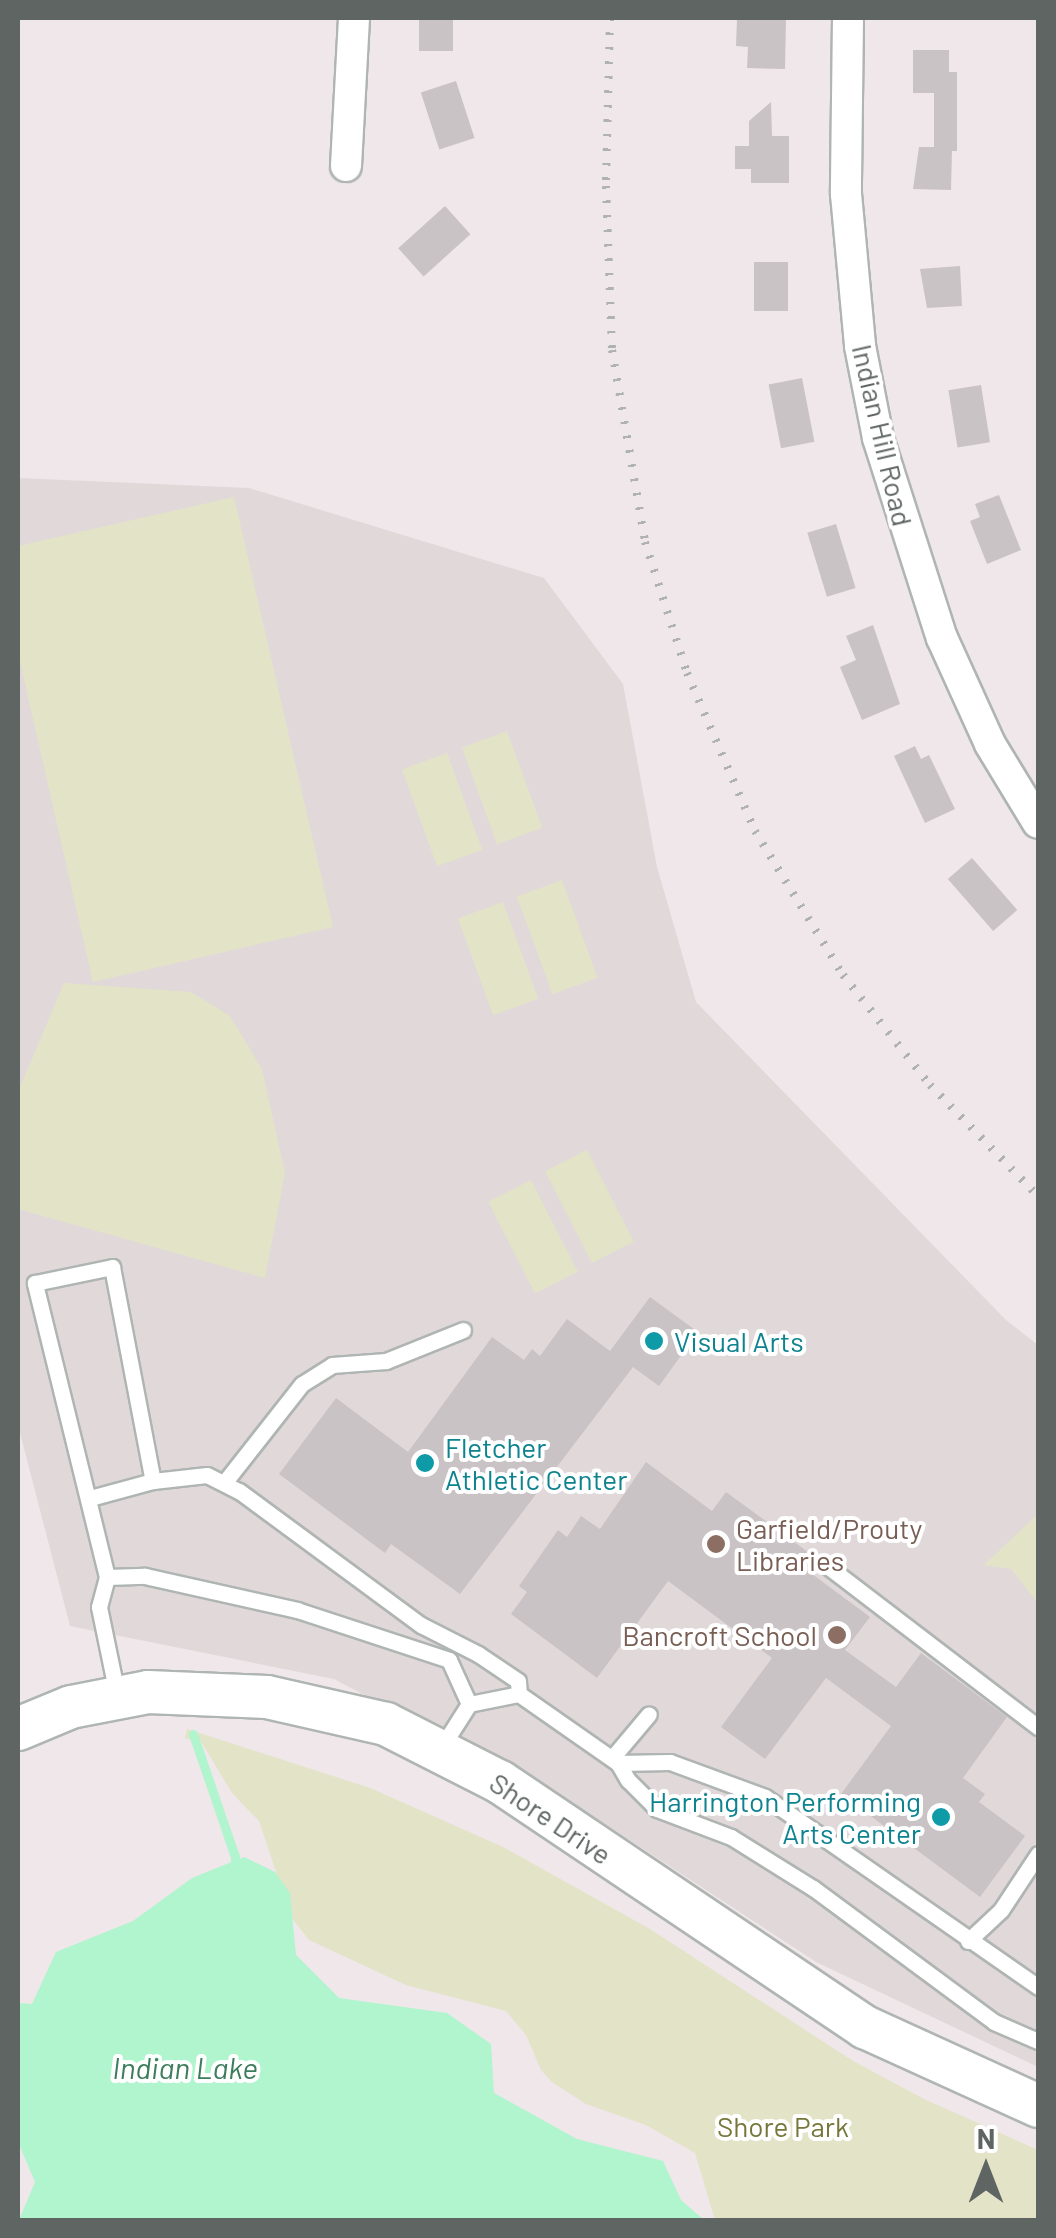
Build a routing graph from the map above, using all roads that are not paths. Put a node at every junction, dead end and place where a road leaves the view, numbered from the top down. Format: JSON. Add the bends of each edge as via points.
{"nodes":[{"id":1,"x":354,"y":18,"type":"edge"},
{"id":2,"x":848,"y":18,"type":"edge"},
{"id":3,"x":346,"y":166,"type":"dead end"},
{"id":4,"x":1038,"y":823,"type":"edge"},
{"id":5,"x":463,"y":1330,"type":"dead end"},
{"id":6,"x":154,"y":1482,"type":"junction"},
{"id":7,"x":224,"y":1484,"type":"junction"},
{"id":8,"x":90,"y":1498,"type":"junction"},
{"id":9,"x":830,"y":1568,"type":"dead end"},
{"id":10,"x":107,"y":1577,"type":"junction"},
{"id":11,"x":518,"y":1694,"type":"junction"},
{"id":12,"x":117,"y":1696,"type":"junction"},
{"id":13,"x":469,"y":1704,"type":"junction"},
{"id":14,"x":649,"y":1714,"type":"dead end"},
{"id":15,"x":1038,"y":1727,"type":"edge"},
{"id":16,"x":18,"y":1730,"type":"edge"},
{"id":17,"x":441,"y":1748,"type":"junction"},
{"id":18,"x":615,"y":1761,"type":"junction"},
{"id":19,"x":1038,"y":1854,"type":"edge"},
{"id":20,"x":968,"y":1941,"type":"junction"},
{"id":21,"x":1038,"y":1987,"type":"edge"},
{"id":22,"x":1038,"y":2040,"type":"edge"},
{"id":23,"x":1038,"y":2106,"type":"edge"}],
"edges":[{"from":1,"to":3,"type":"street"},
{"from":2,"to":4,"type":"street","name":"Indian Hill Road","via":[[846,194],[856,318],[878,438],[942,638],[998,758]]},
{"from":5,"to":7,"type":"lane","via":[[386,1360],[332,1365],[302,1384]]},
{"from":6,"to":7,"type":"lane","via":[[207,1475]]},
{"from":6,"to":8,"type":"lane"},
{"from":6,"to":8,"type":"lane","via":[[112,1267],[35,1283]]},
{"from":7,"to":11,"type":"lane","via":[[420,1624],[518,1681]]},
{"from":8,"to":10,"type":"lane"},
{"from":9,"to":15,"type":"lane"},
{"from":10,"to":12,"type":"lane","via":[[98,1607]]},
{"from":10,"to":13,"type":"lane","via":[[145,1576],[298,1610],[448,1660]]},
{"from":11,"to":13,"type":"lane"},
{"from":11,"to":18,"type":"lane"},
{"from":12,"to":16,"type":"main road","name":"Shore Drive"},
{"from":12,"to":17,"type":"main road","name":"Shore Drive","via":[[226,1693],[305,1702],[386,1724]]},
{"from":13,"to":17,"type":"lane"},
{"from":14,"to":18,"type":"lane"},
{"from":17,"to":23,"type":"main road","name":"Shore Drive","via":[[865,2027]]},
{"from":18,"to":20,"type":"lane","via":[[670,1762],[765,1797]]},
{"from":18,"to":22,"type":"lane","via":[[658,1809],[731,1837],[813,1888],[994,2022]]},
{"from":19,"to":20,"type":"lane","via":[[1001,1910]]},
{"from":20,"to":21,"type":"lane"}]}
